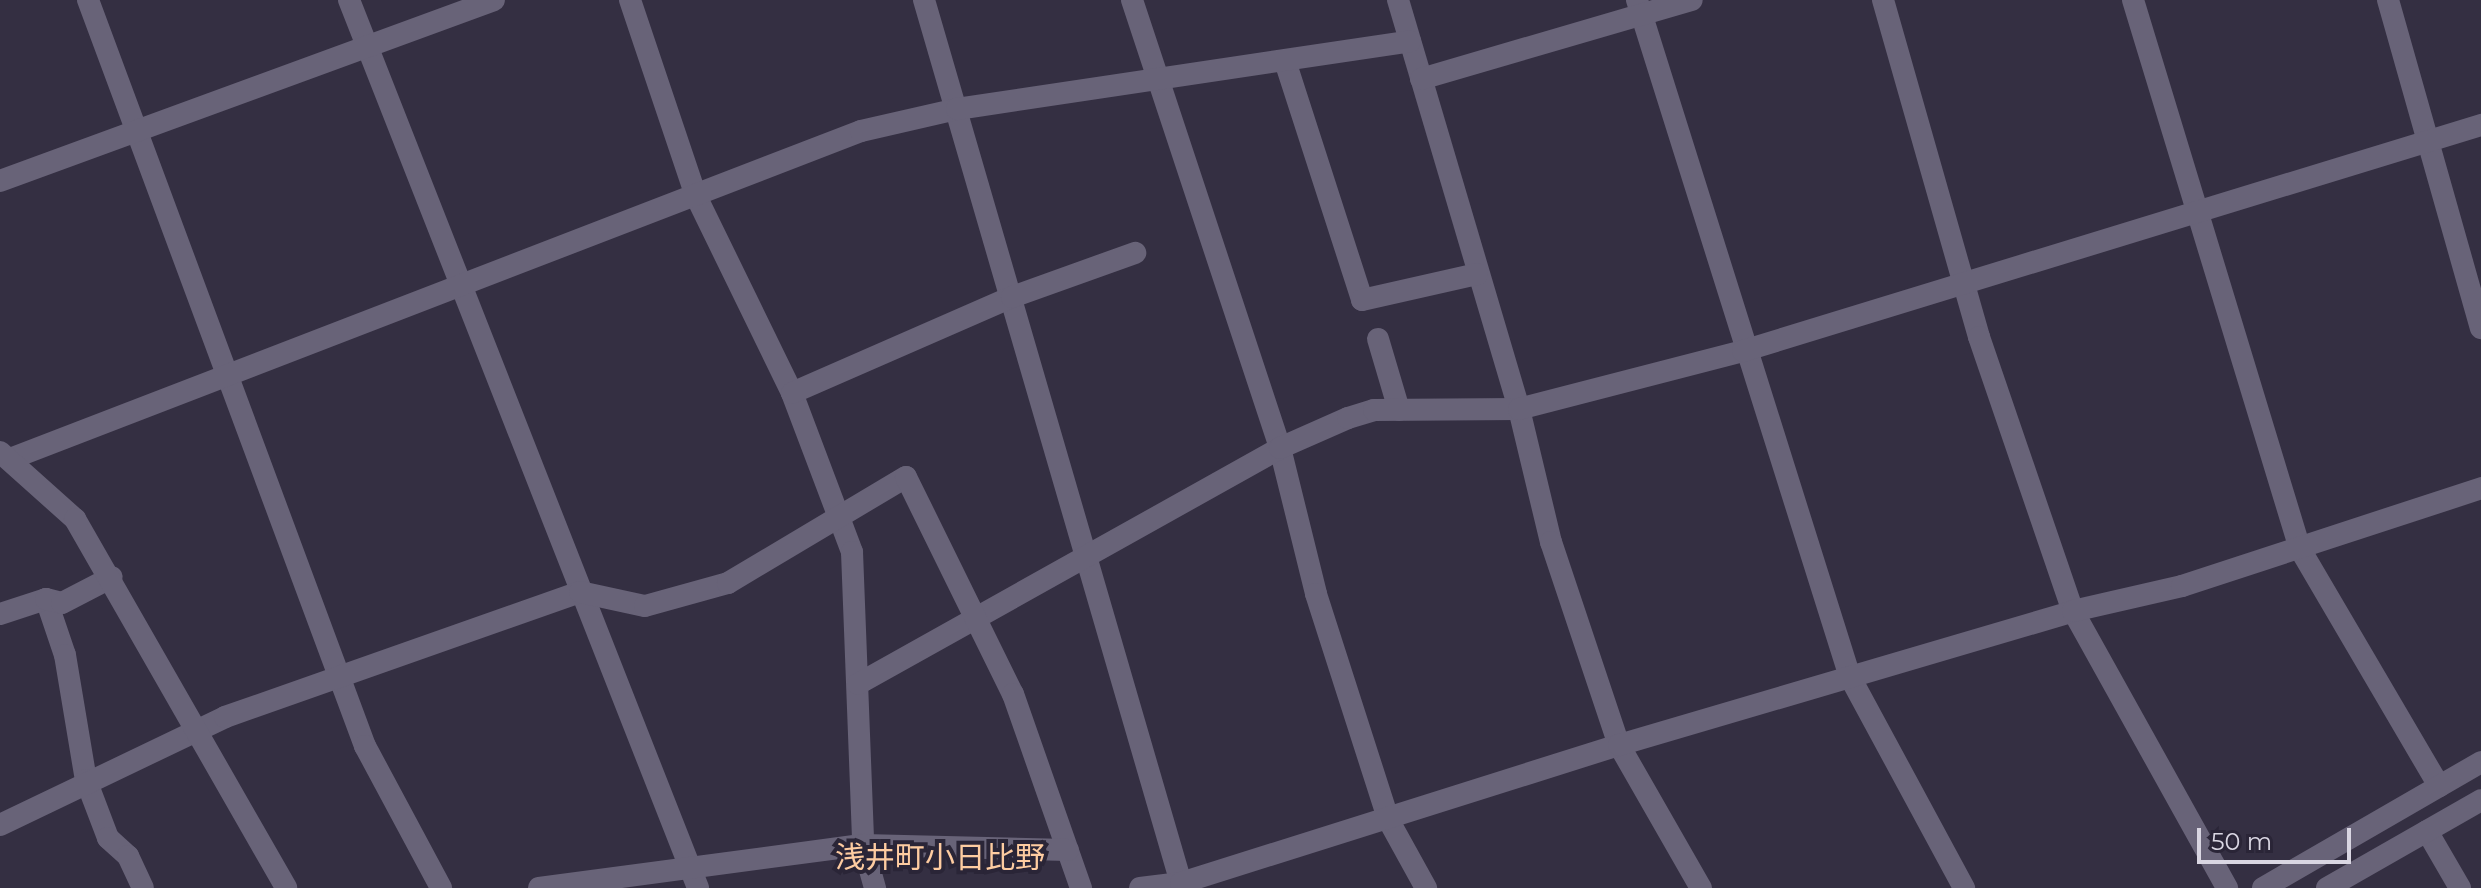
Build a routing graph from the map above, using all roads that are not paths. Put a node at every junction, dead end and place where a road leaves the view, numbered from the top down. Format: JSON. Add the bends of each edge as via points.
{"nodes":[{"id":1,"x":88,"y":0,"type":"edge"},
{"id":2,"x":349,"y":0,"type":"edge"},
{"id":3,"x":494,"y":0,"type":"edge"},
{"id":4,"x":630,"y":0,"type":"edge"},
{"id":5,"x":924,"y":0,"type":"edge"},
{"id":6,"x":1132,"y":0,"type":"edge"},
{"id":7,"x":1398,"y":0,"type":"edge"},
{"id":8,"x":1692,"y":0,"type":"edge"},
{"id":9,"x":1883,"y":0,"type":"edge"},
{"id":10,"x":2133,"y":0,"type":"edge"},
{"id":11,"x":2388,"y":0,"type":"edge"},
{"id":12,"x":1639,"y":8,"type":"edge"},
{"id":13,"x":1410,"y":41,"type":"junction"},
{"id":14,"x":368,"y":45,"type":"junction"},
{"id":15,"x":1285,"y":61,"type":"junction"},
{"id":16,"x":1421,"y":79,"type":"junction"},
{"id":17,"x":1163,"y":80,"type":"junction"},
{"id":18,"x":957,"y":109,"type":"junction"},
{"id":19,"x":2481,"y":125,"type":"edge"},
{"id":20,"x":135,"y":131,"type":"junction"},
{"id":21,"x":2429,"y":141,"type":"junction"},
{"id":22,"x":0,"y":181,"type":"edge"},
{"id":23,"x":696,"y":196,"type":"junction"},
{"id":24,"x":2196,"y":214,"type":"junction"},
{"id":25,"x":1135,"y":253,"type":"dead end"},
{"id":26,"x":1477,"y":274,"type":"junction"},
{"id":27,"x":1964,"y":284,"type":"junction"},
{"id":28,"x":463,"y":290,"type":"junction"},
{"id":29,"x":1012,"y":297,"type":"junction"},
{"id":30,"x":2481,"y":328,"type":"edge"},
{"id":31,"x":1378,"y":339,"type":"dead end"},
{"id":32,"x":1743,"y":351,"type":"junction"},
{"id":33,"x":227,"y":378,"type":"junction"},
{"id":34,"x":792,"y":393,"type":"junction"},
{"id":35,"x":1519,"y":409,"type":"junction"},
{"id":36,"x":1399,"y":410,"type":"junction"},
{"id":37,"x":1280,"y":448,"type":"junction"},
{"id":38,"x":5,"y":456,"type":"edge"},
{"id":39,"x":2481,"y":488,"type":"edge"},
{"id":40,"x":840,"y":519,"type":"junction"},
{"id":41,"x":2300,"y":549,"type":"junction"},
{"id":42,"x":1086,"y":558,"type":"junction"},
{"id":43,"x":112,"y":577,"type":"junction"},
{"id":44,"x":580,"y":592,"type":"junction"},
{"id":45,"x":46,"y":599,"type":"junction"},
{"id":46,"x":2073,"y":611,"type":"junction"},
{"id":47,"x":0,"y":614,"type":"edge"},
{"id":48,"x":977,"y":618,"type":"junction"},
{"id":49,"x":1850,"y":677,"type":"junction"},
{"id":50,"x":339,"y":678,"type":"junction"},
{"id":51,"x":858,"y":684,"type":"junction"},
{"id":52,"x":196,"y":729,"type":"junction"},
{"id":53,"x":1619,"y":745,"type":"junction"},
{"id":54,"x":2481,"y":762,"type":"edge"},
{"id":55,"x":86,"y":780,"type":"junction"},
{"id":56,"x":2439,"y":786,"type":"junction"},
{"id":57,"x":2481,"y":800,"type":"edge"},
{"id":58,"x":1389,"y":821,"type":"junction"},
{"id":59,"x":0,"y":825,"type":"edge"},
{"id":60,"x":2427,"y":831,"type":"junction"},
{"id":61,"x":863,"y":845,"type":"junction"},
{"id":62,"x":1068,"y":850,"type":"junction"},
{"id":63,"x":690,"y":866,"type":"junction"},
{"id":64,"x":1159,"y":885,"type":"edge"},
{"id":65,"x":143,"y":888,"type":"edge"},
{"id":66,"x":286,"y":888,"type":"edge"},
{"id":67,"x":441,"y":888,"type":"edge"},
{"id":68,"x":539,"y":888,"type":"edge"},
{"id":69,"x":698,"y":888,"type":"edge"},
{"id":70,"x":875,"y":888,"type":"edge"},
{"id":71,"x":1081,"y":888,"type":"edge"},
{"id":72,"x":1426,"y":888,"type":"edge"},
{"id":73,"x":1701,"y":888,"type":"edge"},
{"id":74,"x":1964,"y":888,"type":"edge"},
{"id":75,"x":2227,"y":888,"type":"edge"},
{"id":76,"x":2263,"y":888,"type":"edge"},
{"id":77,"x":2327,"y":888,"type":"edge"},
{"id":78,"x":2460,"y":888,"type":"edge"}],
"edges":[{"from":1,"to":20,"type":"street"},
{"from":2,"to":14,"type":"street"},
{"from":3,"to":14,"type":"street"},
{"from":4,"to":23,"type":"street"},
{"from":5,"to":18,"type":"street"},
{"from":6,"to":17,"type":"street"},
{"from":7,"to":13,"type":"street"},
{"from":8,"to":12,"type":"street"},
{"from":9,"to":27,"type":"street"},
{"from":10,"to":24,"type":"street"},
{"from":11,"to":21,"type":"street"},
{"from":12,"to":16,"type":"street"},
{"from":12,"to":32,"type":"street"},
{"from":13,"to":15,"type":"street"},
{"from":13,"to":16,"type":"street"},
{"from":14,"to":20,"type":"street"},
{"from":14,"to":28,"type":"street"},
{"from":15,"to":17,"type":"street"},
{"from":15,"to":26,"type":"street","via":[[1362,300]]},
{"from":16,"to":26,"type":"street"},
{"from":17,"to":18,"type":"street"},
{"from":17,"to":37,"type":"street"},
{"from":18,"to":23,"type":"street","via":[[861,131]]},
{"from":18,"to":29,"type":"street"},
{"from":19,"to":21,"type":"street"},
{"from":20,"to":22,"type":"street"},
{"from":20,"to":33,"type":"street"},
{"from":21,"to":24,"type":"street"},
{"from":21,"to":30,"type":"street"},
{"from":23,"to":28,"type":"street"},
{"from":23,"to":34,"type":"street"},
{"from":24,"to":27,"type":"street"},
{"from":24,"to":41,"type":"street"},
{"from":25,"to":29,"type":"street"},
{"from":26,"to":35,"type":"street"},
{"from":27,"to":32,"type":"street"},
{"from":27,"to":46,"type":"street"},
{"from":28,"to":33,"type":"street"},
{"from":28,"to":44,"type":"street"},
{"from":29,"to":34,"type":"street"},
{"from":29,"to":42,"type":"street"},
{"from":31,"to":36,"type":"street"},
{"from":32,"to":35,"type":"street"},
{"from":32,"to":49,"type":"street"},
{"from":33,"to":38,"type":"street"},
{"from":33,"to":50,"type":"street"},
{"from":34,"to":40,"type":"street"},
{"from":35,"to":36,"type":"street"},
{"from":35,"to":53,"type":"street","via":[[1551,542]]},
{"from":36,"to":37,"type":"street","via":[[1348,418]]},
{"from":37,"to":42,"type":"street"},
{"from":37,"to":58,"type":"street","via":[[1316,594]]},
{"from":38,"to":43,"type":"street","via":[[75,519]]},
{"from":39,"to":41,"type":"street"},
{"from":40,"to":44,"type":"street","via":[[728,583],[675,603],[645,606]]},
{"from":40,"to":48,"type":"street","via":[[906,477]]},
{"from":40,"to":51,"type":"street","via":[[852,552]]},
{"from":41,"to":46,"type":"street"},
{"from":41,"to":56,"type":"street"},
{"from":42,"to":48,"type":"street"},
{"from":42,"to":64,"type":"street"},
{"from":43,"to":45,"type":"street","via":[[62,603]]},
{"from":43,"to":52,"type":"street"},
{"from":44,"to":50,"type":"street"},
{"from":44,"to":63,"type":"street"},
{"from":45,"to":47,"type":"street"},
{"from":45,"to":55,"type":"street","via":[[65,655]]},
{"from":46,"to":49,"type":"street"},
{"from":46,"to":75,"type":"street"},
{"from":48,"to":51,"type":"street"},
{"from":48,"to":62,"type":"street","via":[[1013,694]]},
{"from":49,"to":53,"type":"street"},
{"from":49,"to":74,"type":"street"},
{"from":50,"to":52,"type":"street"},
{"from":50,"to":67,"type":"street","via":[[365,746]]},
{"from":51,"to":61,"type":"street"},
{"from":52,"to":55,"type":"street","via":[[124,770]]},
{"from":52,"to":66,"type":"street"},
{"from":53,"to":58,"type":"street"},
{"from":53,"to":73,"type":"street"},
{"from":54,"to":56,"type":"street"},
{"from":55,"to":59,"type":"street"},
{"from":55,"to":65,"type":"street","via":[[108,838],[128,856]]},
{"from":56,"to":76,"type":"street"},
{"from":57,"to":60,"type":"street"},
{"from":58,"to":64,"type":"street"},
{"from":58,"to":72,"type":"street"},
{"from":60,"to":77,"type":"street"},
{"from":60,"to":78,"type":"street"},
{"from":61,"to":62,"type":"street"},
{"from":61,"to":63,"type":"street"},
{"from":61,"to":70,"type":"street"},
{"from":62,"to":71,"type":"street"},
{"from":63,"to":68,"type":"street"},
{"from":63,"to":69,"type":"street"}]}
